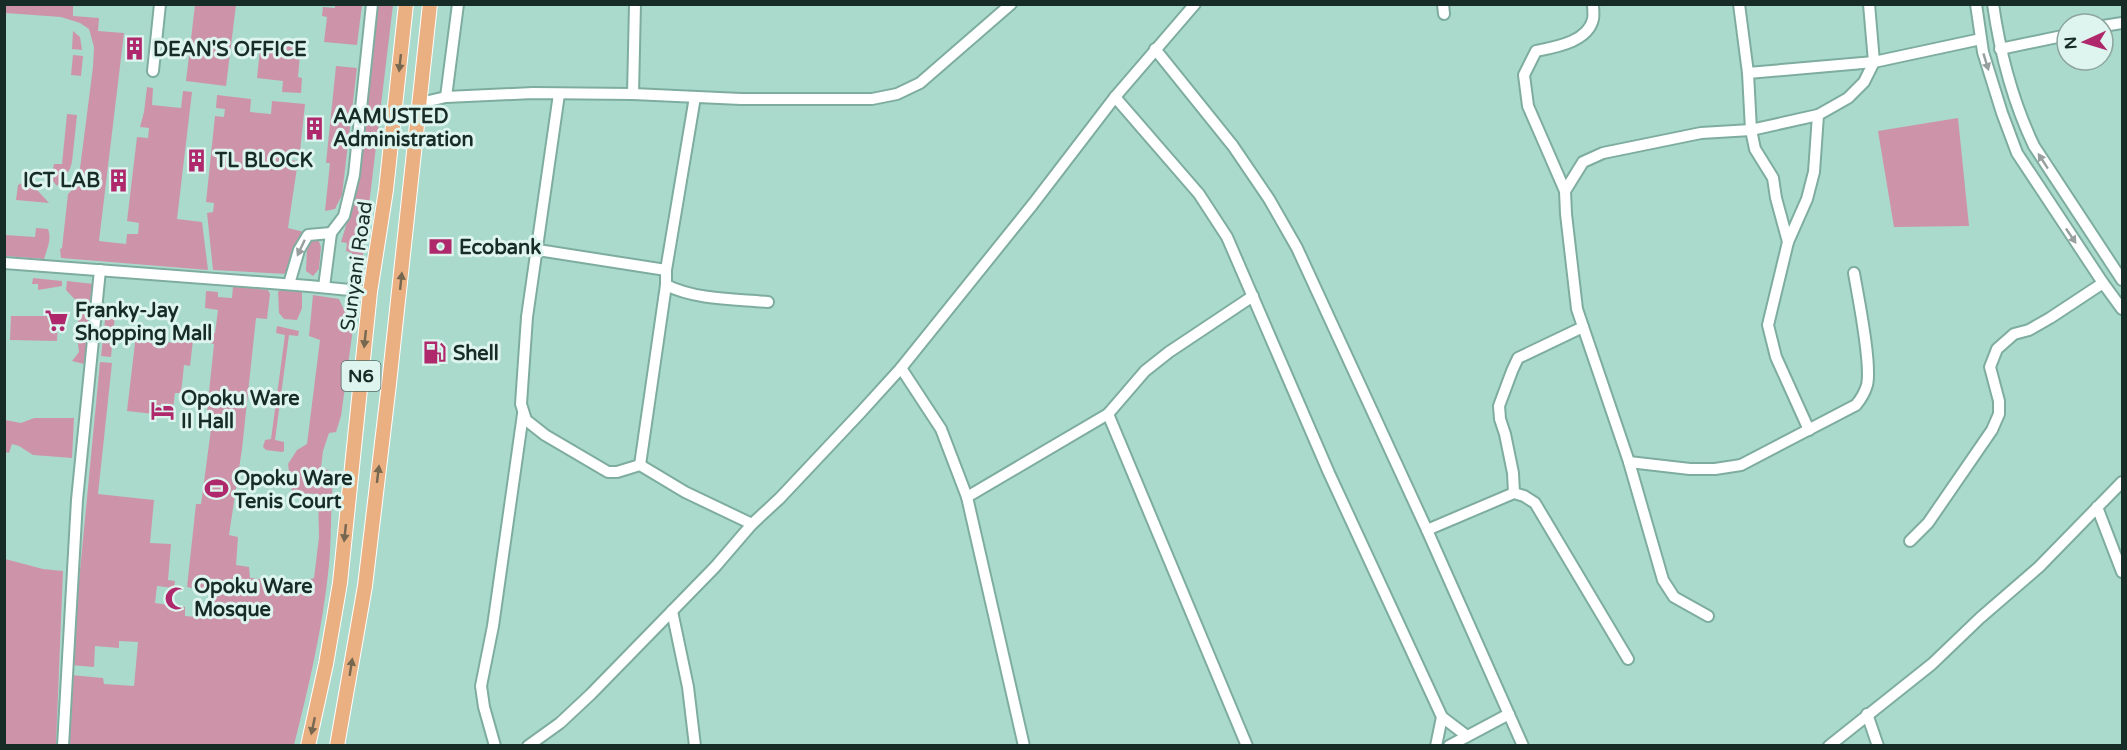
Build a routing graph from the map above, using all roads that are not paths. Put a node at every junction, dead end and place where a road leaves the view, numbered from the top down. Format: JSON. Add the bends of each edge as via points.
{"nodes":[{"id":1,"x":160,"y":4,"type":"edge"},
{"id":2,"x":372,"y":4,"type":"edge"},
{"id":3,"x":406,"y":4,"type":"edge"},
{"id":4,"x":430,"y":4,"type":"edge"},
{"id":5,"x":458,"y":4,"type":"edge"},
{"id":6,"x":635,"y":4,"type":"edge"},
{"id":7,"x":1011,"y":4,"type":"edge"},
{"id":8,"x":1195,"y":4,"type":"edge"},
{"id":9,"x":1593,"y":4,"type":"edge"},
{"id":10,"x":1739,"y":4,"type":"edge"},
{"id":11,"x":1869,"y":4,"type":"edge"},
{"id":12,"x":1976,"y":4,"type":"edge"},
{"id":13,"x":1993,"y":4,"type":"edge"},
{"id":14,"x":2055,"y":38,"type":"edge"},
{"id":15,"x":1981,"y":39,"type":"junction"},
{"id":16,"x":1155,"y":49,"type":"junction"},
{"id":17,"x":2000,"y":49,"type":"junction"},
{"id":18,"x":1874,"y":62,"type":"junction"},
{"id":19,"x":153,"y":71,"type":"dead end"},
{"id":20,"x":1748,"y":73,"type":"junction"},
{"id":21,"x":560,"y":94,"type":"junction"},
{"id":22,"x":633,"y":94,"type":"junction"},
{"id":23,"x":446,"y":97,"type":"junction"},
{"id":24,"x":695,"y":97,"type":"junction"},
{"id":25,"x":1115,"y":97,"type":"junction"},
{"id":26,"x":420,"y":104,"type":"junction"},
{"id":27,"x":1818,"y":116,"type":"junction"},
{"id":28,"x":1752,"y":130,"type":"junction"},
{"id":29,"x":1565,"y":191,"type":"junction"},
{"id":30,"x":331,"y":233,"type":"junction"},
{"id":31,"x":1788,"y":242,"type":"junction"},
{"id":32,"x":538,"y":250,"type":"junction"},
{"id":33,"x":4,"y":263,"type":"edge"},
{"id":34,"x":100,"y":270,"type":"junction"},
{"id":35,"x":666,"y":270,"type":"junction"},
{"id":36,"x":1854,"y":273,"type":"dead end"},
{"id":37,"x":2122,"y":280,"type":"edge"},
{"id":38,"x":2103,"y":283,"type":"junction"},
{"id":39,"x":289,"y":284,"type":"junction"},
{"id":40,"x":666,"y":285,"type":"junction"},
{"id":41,"x":324,"y":287,"type":"junction"},
{"id":42,"x":370,"y":292,"type":"junction"},
{"id":43,"x":1253,"y":296,"type":"junction"},
{"id":44,"x":768,"y":302,"type":"dead end"},
{"id":45,"x":2122,"y":309,"type":"edge"},
{"id":46,"x":1583,"y":327,"type":"junction"},
{"id":47,"x":901,"y":368,"type":"junction"},
{"id":48,"x":524,"y":414,"type":"junction"},
{"id":49,"x":1108,"y":414,"type":"junction"},
{"id":50,"x":1809,"y":430,"type":"junction"},
{"id":51,"x":1629,"y":462,"type":"junction"},
{"id":52,"x":640,"y":465,"type":"junction"},
{"id":53,"x":2122,"y":482,"type":"edge"},
{"id":54,"x":1514,"y":493,"type":"junction"},
{"id":55,"x":967,"y":497,"type":"junction"},
{"id":56,"x":2097,"y":507,"type":"junction"},
{"id":57,"x":752,"y":524,"type":"junction"},
{"id":58,"x":1427,"y":530,"type":"junction"},
{"id":59,"x":1910,"y":541,"type":"dead end"},
{"id":60,"x":2122,"y":573,"type":"edge"},
{"id":61,"x":672,"y":611,"type":"junction"},
{"id":62,"x":1708,"y":616,"type":"dead end"},
{"id":63,"x":1628,"y":659,"type":"dead end"},
{"id":64,"x":1509,"y":714,"type":"junction"},
{"id":65,"x":1868,"y":714,"type":"junction"},
{"id":66,"x":1442,"y":717,"type":"junction"},
{"id":67,"x":1467,"y":736,"type":"junction"},
{"id":68,"x":63,"y":746,"type":"edge"},
{"id":69,"x":308,"y":746,"type":"edge"},
{"id":70,"x":337,"y":746,"type":"edge"},
{"id":71,"x":495,"y":746,"type":"edge"},
{"id":72,"x":528,"y":746,"type":"edge"},
{"id":73,"x":695,"y":746,"type":"edge"},
{"id":74,"x":1024,"y":746,"type":"edge"},
{"id":75,"x":1247,"y":746,"type":"edge"},
{"id":76,"x":1436,"y":746,"type":"edge"},
{"id":77,"x":1449,"y":746,"type":"edge"},
{"id":78,"x":1523,"y":746,"type":"edge"},
{"id":79,"x":1829,"y":746,"type":"edge"},
{"id":80,"x":1878,"y":746,"type":"edge"}],
"edges":[{"from":1,"to":19,"type":"street"},
{"from":2,"to":30,"type":"street","via":[[354,175],[344,216]]},
{"from":3,"to":42,"type":"main road","name":"Sunyani Road","number":"N6","one_way":true,"via":[[386,190]]},
{"from":4,"to":26,"type":"main road","number":"N6"},
{"from":5,"to":23,"type":"street"},
{"from":6,"to":22,"type":"street"},
{"from":7,"to":24,"type":"street","via":[[920,83],[897,94],[843,100]]},
{"from":8,"to":16,"type":"street"},
{"from":9,"to":29,"type":"street","via":[[1593,20],[1583,35],[1536,51],[1524,75],[1528,106]]},
{"from":10,"to":20,"type":"street"},
{"from":11,"to":18,"type":"street"},
{"from":12,"to":15,"type":"street"},
{"from":13,"to":17,"type":"street"},
{"from":14,"to":17,"type":"street"},
{"from":15,"to":18,"type":"street"},
{"from":15,"to":38,"type":"street","one_way":true,"via":[[2017,153]]},
{"from":16,"to":25,"type":"street"},
{"from":16,"to":58,"type":"street","via":[[1233,146],[1297,248]]},
{"from":37,"to":17,"type":"street","one_way":true,"via":[[2034,146]]},
{"from":18,"to":20,"type":"street"},
{"from":18,"to":27,"type":"street","via":[[1864,82],[1848,98]]},
{"from":20,"to":28,"type":"street"},
{"from":21,"to":22,"type":"street"},
{"from":21,"to":23,"type":"street"},
{"from":21,"to":32,"type":"street"},
{"from":22,"to":24,"type":"street"},
{"from":23,"to":26,"type":"street"},
{"from":24,"to":35,"type":"street"},
{"from":25,"to":43,"type":"street","via":[[1199,194],[1227,237]]},
{"from":25,"to":47,"type":"street"},
{"from":70,"to":26,"type":"main road","number":"N6","one_way":true,"via":[[365,586]]},
{"from":27,"to":28,"type":"street"},
{"from":27,"to":31,"type":"street","via":[[1814,172],[1807,200]]},
{"from":28,"to":29,"type":"street","via":[[1701,133],[1603,153],[1583,162]]},
{"from":28,"to":31,"type":"street","via":[[1755,148],[1773,178]]},
{"from":29,"to":46,"type":"street","via":[[1577,309]]},
{"from":30,"to":39,"type":"street","one_way":true,"via":[[308,234]]},
{"from":30,"to":41,"type":"street"},
{"from":31,"to":50,"type":"street","via":[[1768,325],[1776,357]]},
{"from":32,"to":35,"type":"street"},
{"from":32,"to":48,"type":"street","via":[[520,394]]},
{"from":33,"to":34,"type":"street"},
{"from":34,"to":39,"type":"street"},
{"from":34,"to":68,"type":"street","via":[[77,500]]},
{"from":35,"to":40,"type":"street"},
{"from":36,"to":50,"type":"street","via":[[1868,383],[1856,405]]},
{"from":38,"to":45,"type":"street"},
{"from":38,"to":59,"type":"street","via":[[2050,318],[2014,334],[1997,349],[1990,367],[1999,414],[1992,430],[1928,523]]},
{"from":39,"to":41,"type":"street"},
{"from":40,"to":44,"type":"street","via":[[697,295]]},
{"from":40,"to":52,"type":"street"},
{"from":41,"to":42,"type":"street"},
{"from":42,"to":69,"type":"main road","name":"Sunyani Road","number":"N6","one_way":true,"via":[[340,583]]},
{"from":43,"to":49,"type":"street","via":[[1145,371]]},
{"from":43,"to":66,"type":"street","via":[[1329,473]]},
{"from":46,"to":51,"type":"street"},
{"from":46,"to":54,"type":"street","via":[[1518,358],[1512,371],[1499,406]]},
{"from":47,"to":55,"type":"street","via":[[941,429]]},
{"from":47,"to":57,"type":"street"},
{"from":48,"to":52,"type":"street","via":[[545,435],[608,472]]},
{"from":48,"to":71,"type":"street","via":[[481,687]]},
{"from":49,"to":55,"type":"street"},
{"from":49,"to":75,"type":"street"},
{"from":50,"to":51,"type":"street","via":[[1741,465],[1690,469]]},
{"from":51,"to":62,"type":"street","via":[[1663,580],[1674,597]]},
{"from":52,"to":57,"type":"street"},
{"from":53,"to":56,"type":"street"},
{"from":54,"to":58,"type":"street"},
{"from":54,"to":63,"type":"street","via":[[1535,503]]},
{"from":55,"to":74,"type":"street"},
{"from":56,"to":60,"type":"street"},
{"from":56,"to":65,"type":"street","via":[[1932,664]]},
{"from":57,"to":61,"type":"street"},
{"from":58,"to":64,"type":"street"},
{"from":61,"to":72,"type":"street","via":[[561,723]]},
{"from":61,"to":73,"type":"street","via":[[688,687]]},
{"from":64,"to":67,"type":"street"},
{"from":64,"to":78,"type":"street"},
{"from":65,"to":79,"type":"street"},
{"from":65,"to":80,"type":"street"},
{"from":66,"to":67,"type":"street"},
{"from":66,"to":76,"type":"street"},
{"from":67,"to":77,"type":"street"}]}
